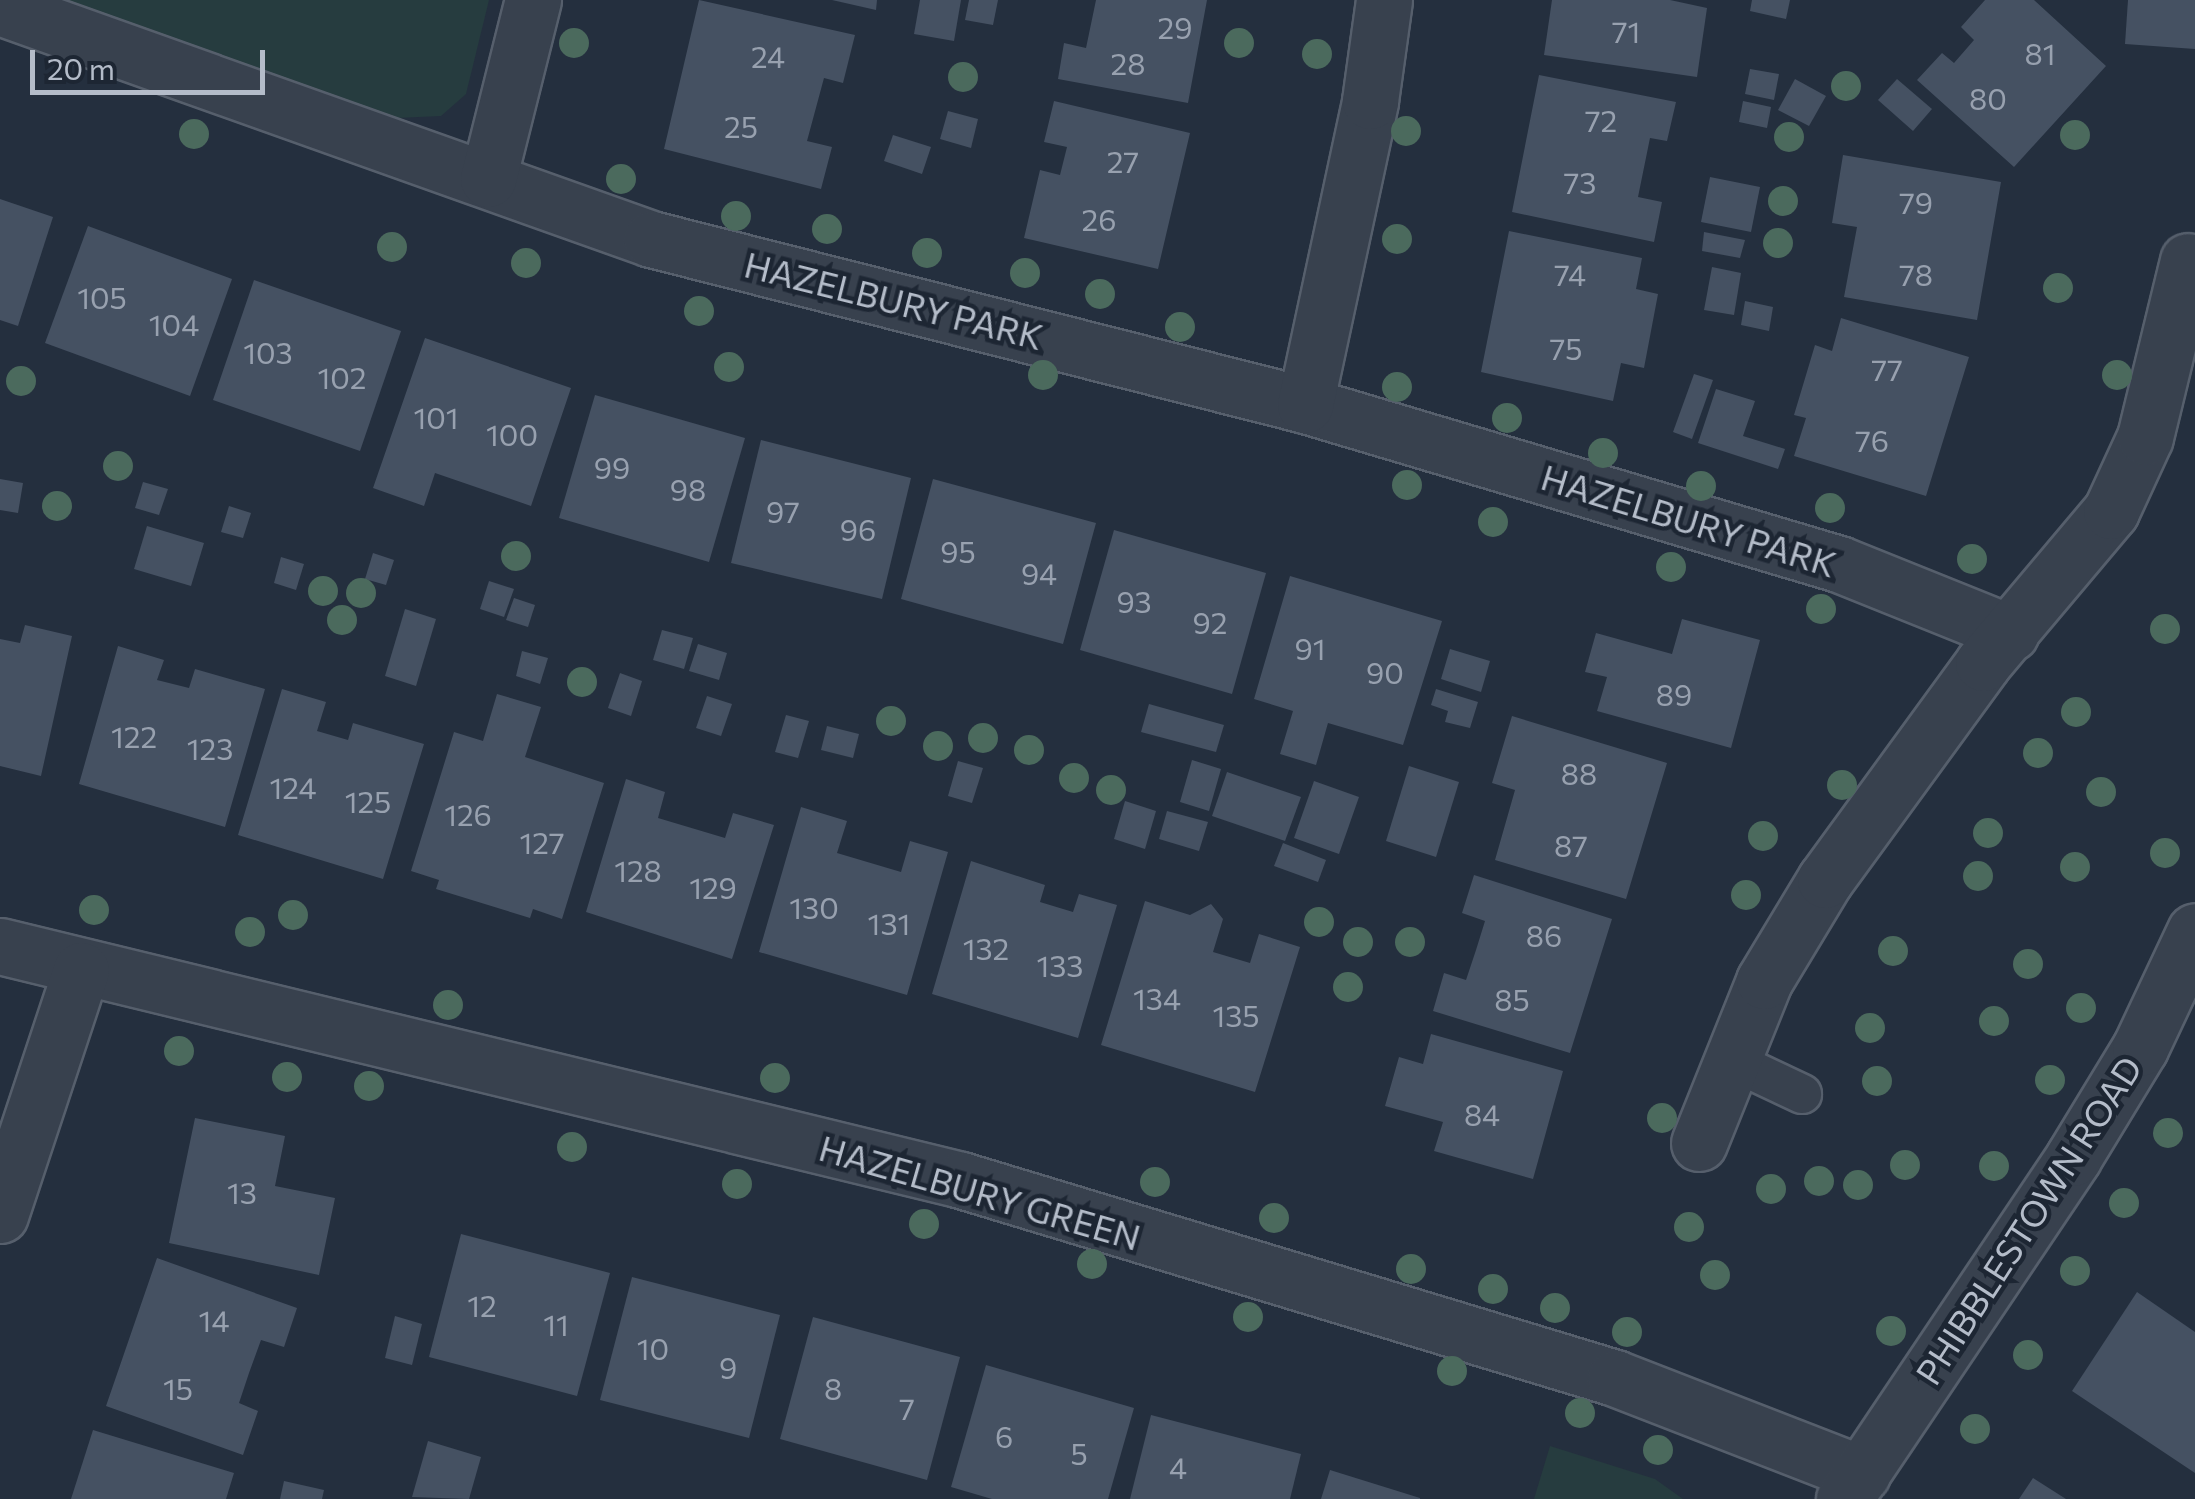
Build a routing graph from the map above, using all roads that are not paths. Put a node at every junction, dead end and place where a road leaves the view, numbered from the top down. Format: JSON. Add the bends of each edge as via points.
{"nodes":[{"id":1,"x":533,"y":0,"type":"edge"},
{"id":2,"x":1384,"y":0,"type":"edge"},
{"id":3,"x":0,"y":6,"type":"edge"},
{"id":4,"x":488,"y":179,"type":"junction"},
{"id":5,"x":2188,"y":261,"type":"dead end"},
{"id":6,"x":1304,"y":405,"type":"junction"},
{"id":7,"x":2011,"y":633,"type":"junction"},
{"id":8,"x":2195,"y":932,"type":"edge"},
{"id":9,"x":0,"y":946,"type":"edge"},
{"id":10,"x":81,"y":970,"type":"junction"},
{"id":11,"x":1728,"y":1059,"type":"junction"},
{"id":12,"x":1802,"y":1094,"type":"dead end"},
{"id":13,"x":1699,"y":1143,"type":"dead end"},
{"id":14,"x":0,"y":1215,"type":"edge"},
{"id":15,"x":1853,"y":1487,"type":"edge"}],
"edges":[{"from":1,"to":4,"type":"street"},
{"from":2,"to":6,"type":"street","via":[[1370,101]]},
{"from":3,"to":4,"type":"street","name":"HAZELBURY PARK"},
{"from":4,"to":6,"type":"street","name":"HAZELBURY PARK","via":[[651,239]]},
{"from":5,"to":7,"type":"street","via":[[2170,352],[2130,476],[2111,511]]},
{"from":6,"to":7,"type":"street","name":"HAZELBURY PARK","via":[[1838,564]]},
{"from":7,"to":11,"type":"street","via":[[1824,880]]},
{"from":8,"to":15,"type":"street","name":"PHIBBLESTOWN ROAD","via":[[2140,1048]]},
{"from":9,"to":10,"type":"street","name":"HAZELBURY GREEN"},
{"from":10,"to":14,"type":"street"},
{"from":10,"to":15,"type":"street","name":"HAZELBURY GREEN","via":[[960,1180],[1615,1378]]},
{"from":11,"to":12,"type":"lane"},
{"from":11,"to":13,"type":"street"}]}
